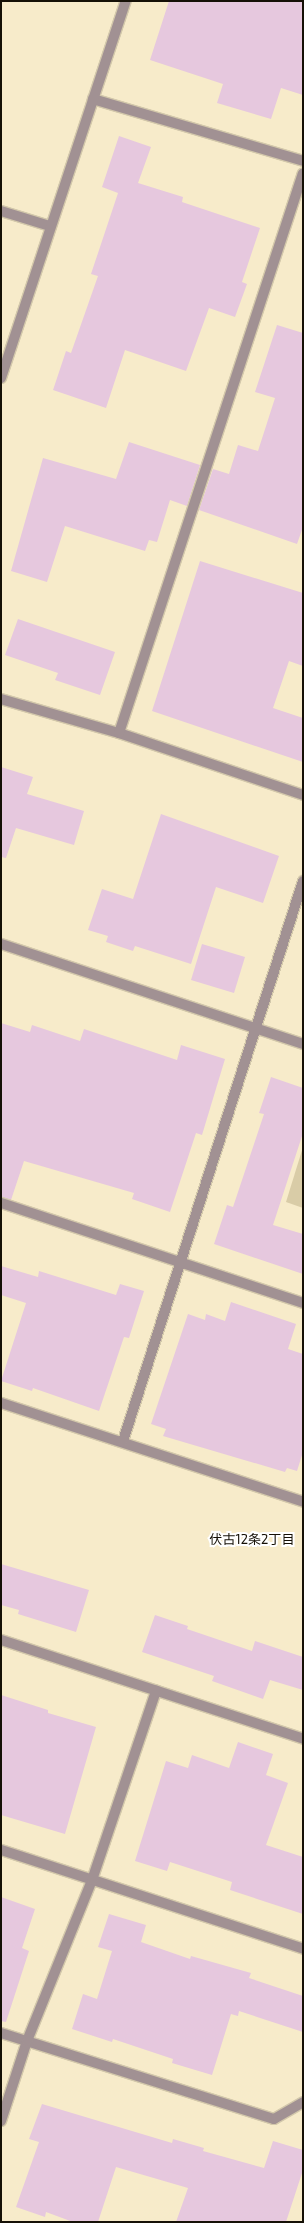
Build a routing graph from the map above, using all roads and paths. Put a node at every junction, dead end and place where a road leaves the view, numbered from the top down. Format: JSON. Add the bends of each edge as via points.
{"nodes":[{"id":1,"x":126,"y":1,"type":"edge"},
{"id":2,"x":93,"y":99,"type":"junction"},
{"id":3,"x":303,"y":161,"type":"edge"},
{"id":4,"x":303,"y":173,"type":"edge"},
{"id":5,"x":1,"y":212,"type":"edge"},
{"id":6,"x":50,"y":226,"type":"junction"},
{"id":7,"x":1,"y":378,"type":"edge"},
{"id":8,"x":1,"y":699,"type":"edge"},
{"id":9,"x":119,"y":733,"type":"junction"},
{"id":10,"x":303,"y":795,"type":"edge"},
{"id":11,"x":303,"y":881,"type":"edge"},
{"id":12,"x":1,"y":944,"type":"edge"},
{"id":13,"x":255,"y":1028,"type":"junction"},
{"id":14,"x":303,"y":1044,"type":"edge"},
{"id":15,"x":1,"y":1204,"type":"edge"},
{"id":16,"x":178,"y":1261,"type":"junction"},
{"id":17,"x":303,"y":1303,"type":"edge"},
{"id":18,"x":1,"y":1403,"type":"edge"},
{"id":19,"x":122,"y":1441,"type":"junction"},
{"id":20,"x":303,"y":1502,"type":"edge"},
{"id":21,"x":1,"y":1640,"type":"edge"},
{"id":22,"x":156,"y":1690,"type":"junction"},
{"id":23,"x":303,"y":1739,"type":"edge"},
{"id":24,"x":1,"y":1850,"type":"edge"},
{"id":25,"x":92,"y":1880,"type":"junction"},
{"id":26,"x":303,"y":1949,"type":"edge"},
{"id":27,"x":1,"y":2033,"type":"edge"},
{"id":28,"x":27,"y":2042,"type":"junction"},
{"id":29,"x":303,"y":2102,"type":"edge"},
{"id":30,"x":1,"y":2121,"type":"edge"}],
"edges":[{"from":1,"to":2,"type":"street"},
{"from":2,"to":3,"type":"street"},
{"from":2,"to":6,"type":"street"},
{"from":4,"to":9,"type":"street"},
{"from":5,"to":6,"type":"street"},
{"from":6,"to":7,"type":"street"},
{"from":8,"to":9,"type":"street"},
{"from":9,"to":10,"type":"street"},
{"from":11,"to":13,"type":"street"},
{"from":12,"to":13,"type":"street"},
{"from":13,"to":14,"type":"street"},
{"from":13,"to":16,"type":"street"},
{"from":15,"to":16,"type":"street"},
{"from":16,"to":17,"type":"street"},
{"from":16,"to":19,"type":"street"},
{"from":18,"to":19,"type":"street"},
{"from":19,"to":20,"type":"street"},
{"from":21,"to":22,"type":"street"},
{"from":22,"to":23,"type":"street"},
{"from":22,"to":25,"type":"street"},
{"from":24,"to":25,"type":"street"},
{"from":25,"to":26,"type":"street"},
{"from":25,"to":28,"type":"street"},
{"from":27,"to":28,"type":"street"},
{"from":28,"to":29,"type":"street","via":[[274,2119]]},
{"from":28,"to":30,"type":"street"}]}
